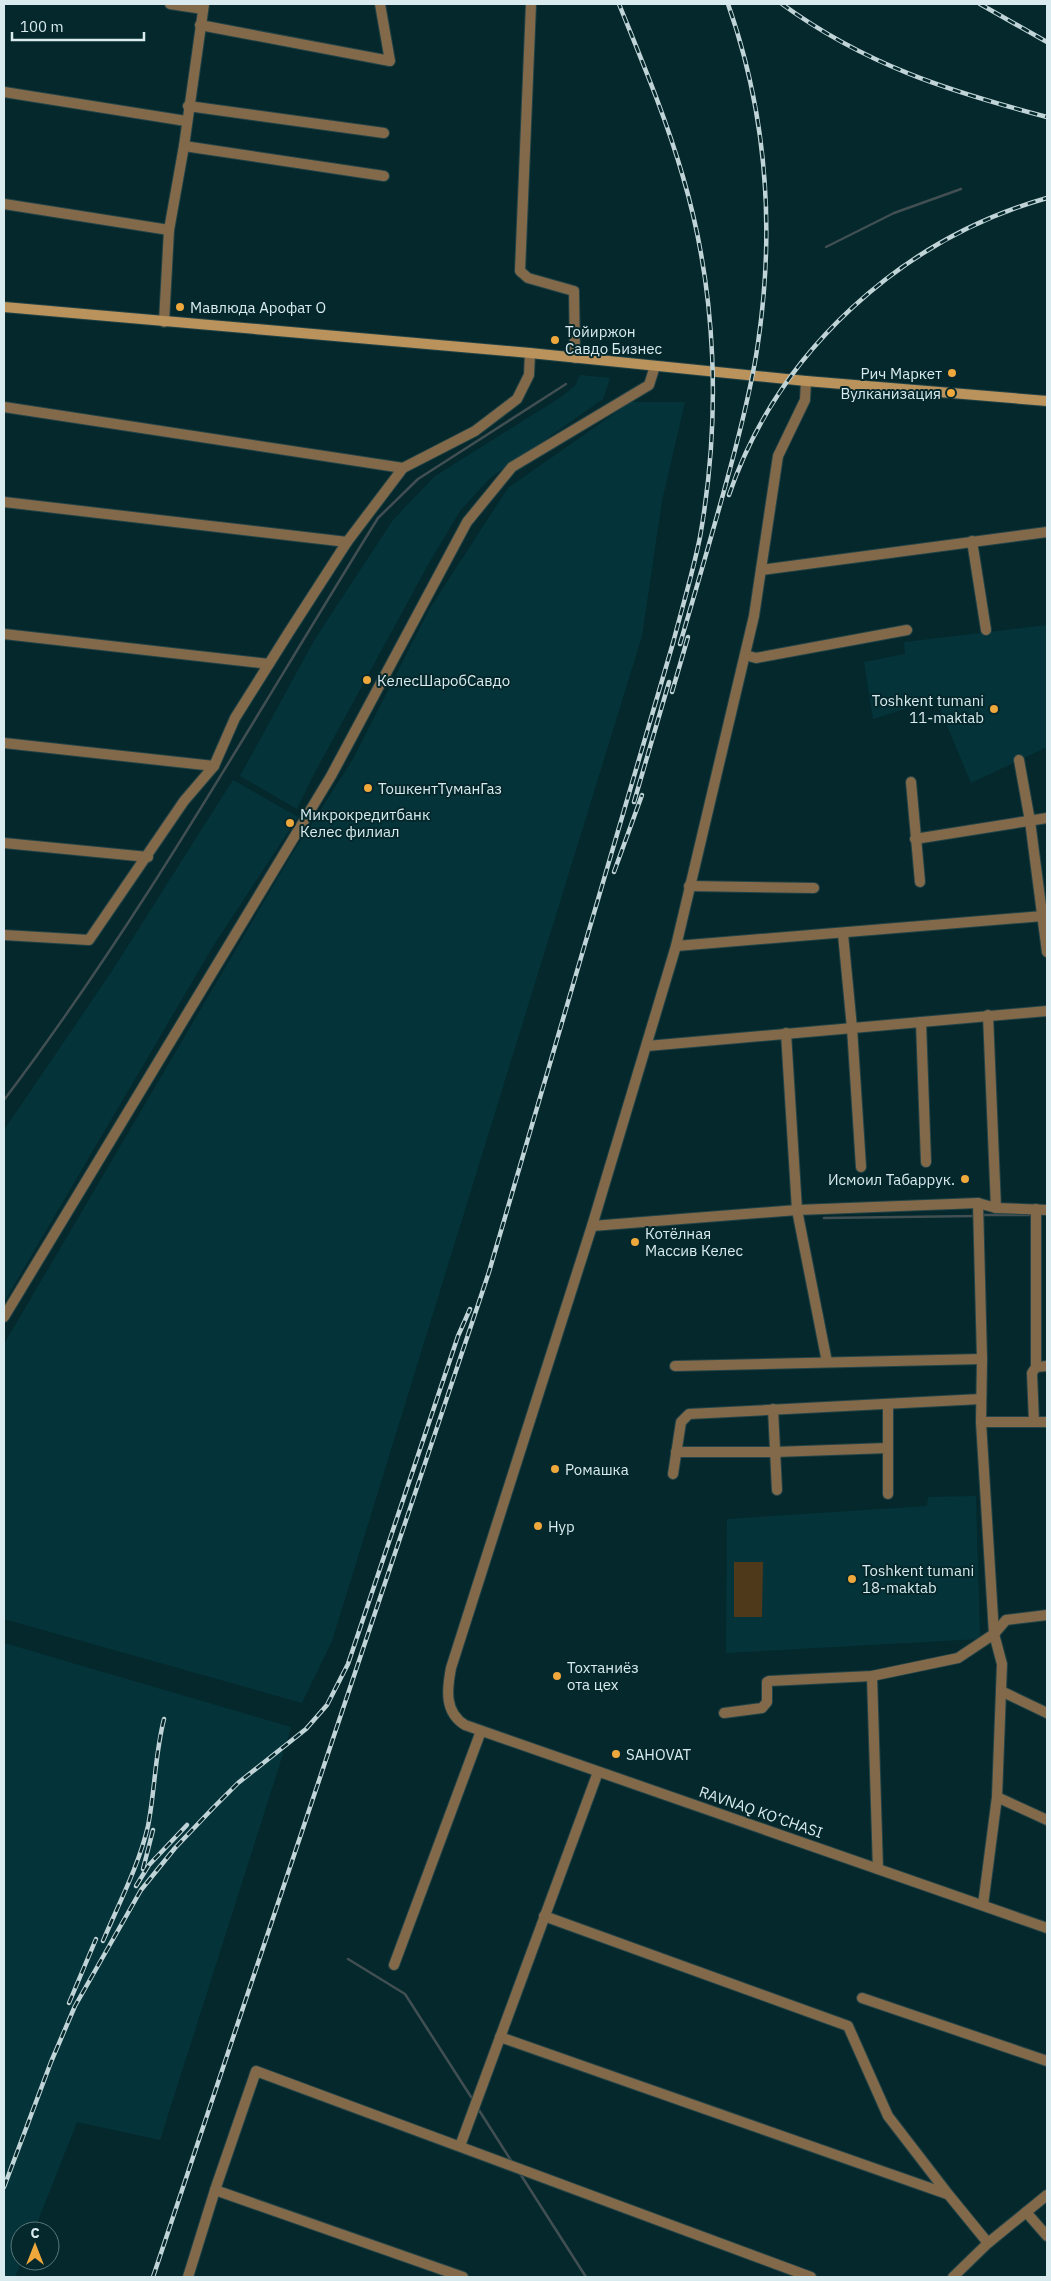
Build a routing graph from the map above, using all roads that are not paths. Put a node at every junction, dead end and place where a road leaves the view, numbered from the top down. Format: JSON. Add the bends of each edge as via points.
{"nodes":[{"id":1,"x":170,"y":4,"type":"edge"},
{"id":2,"x":380,"y":4,"type":"edge"},
{"id":3,"x":531,"y":4,"type":"edge"},
{"id":4,"x":203,"y":6,"type":"edge"},
{"id":5,"x":200,"y":25,"type":"junction"},
{"id":6,"x":4,"y":92,"type":"edge"},
{"id":7,"x":188,"y":106,"type":"junction"},
{"id":8,"x":186,"y":121,"type":"junction"},
{"id":9,"x":384,"y":133,"type":"dead end"},
{"id":10,"x":184,"y":146,"type":"junction"},
{"id":11,"x":384,"y":176,"type":"dead end"},
{"id":12,"x":4,"y":204,"type":"edge"},
{"id":13,"x":169,"y":230,"type":"junction"},
{"id":14,"x":4,"y":308,"type":"edge"},
{"id":15,"x":164,"y":322,"type":"junction"},
{"id":16,"x":530,"y":353,"type":"junction"},
{"id":17,"x":575,"y":358,"type":"junction"},
{"id":18,"x":655,"y":366,"type":"junction"},
{"id":19,"x":806,"y":381,"type":"junction"},
{"id":20,"x":1047,"y":401,"type":"edge"},
{"id":21,"x":4,"y":407,"type":"edge"},
{"id":22,"x":403,"y":468,"type":"junction"},
{"id":23,"x":4,"y":502,"type":"edge"},
{"id":24,"x":1047,"y":532,"type":"edge"},
{"id":25,"x":972,"y":541,"type":"junction"},
{"id":26,"x":347,"y":542,"type":"junction"},
{"id":27,"x":761,"y":570,"type":"junction"},
{"id":28,"x":907,"y":630,"type":"dead end"},
{"id":29,"x":986,"y":630,"type":"dead end"},
{"id":30,"x":4,"y":634,"type":"edge"},
{"id":31,"x":746,"y":655,"type":"junction"},
{"id":32,"x":269,"y":664,"type":"junction"},
{"id":33,"x":4,"y":743,"type":"edge"},
{"id":34,"x":1019,"y":760,"type":"dead end"},
{"id":35,"x":214,"y":766,"type":"junction"},
{"id":36,"x":911,"y":782,"type":"dead end"},
{"id":37,"x":1047,"y":818,"type":"edge"},
{"id":38,"x":1030,"y":821,"type":"junction"},
{"id":39,"x":915,"y":839,"type":"junction"},
{"id":40,"x":4,"y":842,"type":"edge"},
{"id":41,"x":148,"y":857,"type":"junction"},
{"id":42,"x":920,"y":882,"type":"dead end"},
{"id":43,"x":689,"y":886,"type":"junction"},
{"id":44,"x":814,"y":888,"type":"dead end"},
{"id":45,"x":1043,"y":894,"type":"edge"},
{"id":46,"x":1043,"y":916,"type":"junction"},
{"id":47,"x":843,"y":934,"type":"junction"},
{"id":48,"x":4,"y":935,"type":"edge"},
{"id":49,"x":676,"y":946,"type":"junction"},
{"id":50,"x":1047,"y":952,"type":"edge"},
{"id":51,"x":1047,"y":1011,"type":"edge"},
{"id":52,"x":988,"y":1015,"type":"junction"},
{"id":53,"x":921,"y":1022,"type":"junction"},
{"id":54,"x":852,"y":1028,"type":"junction"},
{"id":55,"x":786,"y":1033,"type":"junction"},
{"id":56,"x":647,"y":1046,"type":"junction"},
{"id":57,"x":926,"y":1162,"type":"dead end"},
{"id":58,"x":861,"y":1167,"type":"dead end"},
{"id":59,"x":978,"y":1203,"type":"junction"},
{"id":60,"x":996,"y":1208,"type":"junction"},
{"id":61,"x":1036,"y":1209,"type":"junction"},
{"id":62,"x":798,"y":1210,"type":"junction"},
{"id":63,"x":1047,"y":1210,"type":"edge"},
{"id":64,"x":592,"y":1226,"type":"junction"},
{"id":65,"x":4,"y":1317,"type":"edge"},
{"id":66,"x":982,"y":1359,"type":"junction"},
{"id":67,"x":827,"y":1362,"type":"junction"},
{"id":68,"x":675,"y":1366,"type":"dead end"},
{"id":69,"x":1047,"y":1366,"type":"edge"},
{"id":70,"x":1036,"y":1367,"type":"junction"},
{"id":71,"x":981,"y":1399,"type":"junction"},
{"id":72,"x":888,"y":1404,"type":"junction"},
{"id":73,"x":773,"y":1409,"type":"junction"},
{"id":74,"x":981,"y":1422,"type":"junction"},
{"id":75,"x":1034,"y":1422,"type":"junction"},
{"id":76,"x":1047,"y":1422,"type":"edge"},
{"id":77,"x":888,"y":1448,"type":"junction"},
{"id":78,"x":676,"y":1452,"type":"junction"},
{"id":79,"x":775,"y":1452,"type":"junction"},
{"id":80,"x":673,"y":1474,"type":"dead end"},
{"id":81,"x":777,"y":1490,"type":"dead end"},
{"id":82,"x":888,"y":1494,"type":"dead end"},
{"id":83,"x":1047,"y":1615,"type":"edge"},
{"id":84,"x":994,"y":1634,"type":"junction"},
{"id":85,"x":872,"y":1676,"type":"junction"},
{"id":86,"x":1001,"y":1692,"type":"junction"},
{"id":87,"x":1047,"y":1713,"type":"edge"},
{"id":88,"x":724,"y":1714,"type":"dead end"},
{"id":89,"x":481,"y":1731,"type":"junction"},
{"id":90,"x":598,"y":1772,"type":"junction"},
{"id":91,"x":997,"y":1797,"type":"junction"},
{"id":92,"x":1047,"y":1820,"type":"edge"},
{"id":93,"x":878,"y":1869,"type":"junction"},
{"id":94,"x":983,"y":1905,"type":"junction"},
{"id":95,"x":544,"y":1916,"type":"junction"},
{"id":96,"x":1047,"y":1928,"type":"edge"},
{"id":97,"x":394,"y":1965,"type":"dead end"},
{"id":98,"x":862,"y":1998,"type":"dead end"},
{"id":99,"x":500,"y":2037,"type":"junction"},
{"id":100,"x":1047,"y":2062,"type":"edge"},
{"id":101,"x":460,"y":2146,"type":"junction"},
{"id":102,"x":215,"y":2190,"type":"junction"},
{"id":103,"x":948,"y":2194,"type":"junction"},
{"id":104,"x":1047,"y":2196,"type":"edge"},
{"id":105,"x":1026,"y":2212,"type":"junction"},
{"id":106,"x":1047,"y":2236,"type":"edge"},
{"id":107,"x":988,"y":2242,"type":"junction"},
{"id":108,"x":188,"y":2277,"type":"edge"},
{"id":109,"x":463,"y":2277,"type":"edge"},
{"id":110,"x":811,"y":2277,"type":"edge"},
{"id":111,"x":953,"y":2277,"type":"edge"}],
"edges":[{"from":1,"to":4,"type":"street"},
{"from":2,"to":5,"type":"street","via":[[390,60]]},
{"from":3,"to":17,"type":"street","via":[[520,271],[528,278],[574,291]]},
{"from":4,"to":5,"type":"street"},
{"from":5,"to":7,"type":"street"},
{"from":6,"to":8,"type":"street"},
{"from":7,"to":8,"type":"street"},
{"from":7,"to":9,"type":"street"},
{"from":8,"to":10,"type":"street"},
{"from":10,"to":11,"type":"street"},
{"from":10,"to":13,"type":"street"},
{"from":12,"to":13,"type":"street"},
{"from":13,"to":15,"type":"street"},
{"from":14,"to":15,"type":"main road"},
{"from":15,"to":16,"type":"main road"},
{"from":16,"to":17,"type":"main road"},
{"from":16,"to":22,"type":"street","via":[[529,375],[517,399],[475,430]]},
{"from":17,"to":18,"type":"main road"},
{"from":18,"to":19,"type":"main road"},
{"from":18,"to":65,"type":"street","via":[[649,385],[512,467],[467,522],[331,776]]},
{"from":19,"to":20,"type":"main road"},
{"from":19,"to":27,"type":"street","via":[[805,400],[778,456]]},
{"from":21,"to":22,"type":"street"},
{"from":22,"to":26,"type":"street"},
{"from":23,"to":26,"type":"street"},
{"from":24,"to":25,"type":"street"},
{"from":25,"to":27,"type":"street"},
{"from":25,"to":29,"type":"street"},
{"from":26,"to":32,"type":"street"},
{"from":27,"to":31,"type":"street"},
{"from":28,"to":31,"type":"street","via":[[756,658]]},
{"from":30,"to":32,"type":"street"},
{"from":31,"to":43,"type":"street"},
{"from":32,"to":35,"type":"street","via":[[235,718]]},
{"from":33,"to":35,"type":"street"},
{"from":34,"to":38,"type":"street"},
{"from":35,"to":41,"type":"street","via":[[184,801]]},
{"from":36,"to":39,"type":"street"},
{"from":37,"to":38,"type":"street"},
{"from":38,"to":39,"type":"street"},
{"from":38,"to":45,"type":"street"},
{"from":39,"to":42,"type":"street"},
{"from":40,"to":41,"type":"street"},
{"from":41,"to":48,"type":"street","via":[[89,940]]},
{"from":43,"to":44,"type":"street"},
{"from":43,"to":49,"type":"street"},
{"from":45,"to":46,"type":"street"},
{"from":46,"to":47,"type":"street"},
{"from":46,"to":50,"type":"street"},
{"from":47,"to":49,"type":"street"},
{"from":47,"to":54,"type":"street"},
{"from":49,"to":56,"type":"street"},
{"from":51,"to":52,"type":"street"},
{"from":52,"to":53,"type":"street"},
{"from":52,"to":60,"type":"street"},
{"from":53,"to":54,"type":"street"},
{"from":53,"to":57,"type":"street"},
{"from":54,"to":55,"type":"street"},
{"from":54,"to":58,"type":"street"},
{"from":55,"to":56,"type":"street"},
{"from":55,"to":62,"type":"street"},
{"from":56,"to":64,"type":"street"},
{"from":59,"to":60,"type":"street"},
{"from":59,"to":62,"type":"street"},
{"from":59,"to":66,"type":"street"},
{"from":60,"to":61,"type":"street"},
{"from":61,"to":63,"type":"street"},
{"from":61,"to":70,"type":"street"},
{"from":62,"to":64,"type":"street"},
{"from":62,"to":67,"type":"street"},
{"from":64,"to":89,"type":"street","name":"RAVNAQ KO‘CHASI","via":[[451,1668],[449,1704],[458,1720]]},
{"from":66,"to":67,"type":"street"},
{"from":66,"to":71,"type":"street"},
{"from":67,"to":68,"type":"street"},
{"from":69,"to":70,"type":"street"},
{"from":70,"to":75,"type":"street","via":[[1032,1373]]},
{"from":71,"to":72,"type":"street"},
{"from":71,"to":74,"type":"street"},
{"from":72,"to":73,"type":"street"},
{"from":72,"to":77,"type":"street"},
{"from":73,"to":78,"type":"street","via":[[688,1414],[680,1422]]},
{"from":73,"to":79,"type":"street"},
{"from":74,"to":75,"type":"street"},
{"from":74,"to":84,"type":"street"},
{"from":75,"to":76,"type":"street"},
{"from":77,"to":79,"type":"street"},
{"from":77,"to":82,"type":"street"},
{"from":78,"to":79,"type":"street"},
{"from":78,"to":80,"type":"street"},
{"from":79,"to":81,"type":"street"},
{"from":83,"to":84,"type":"street","via":[[1006,1620]]},
{"from":84,"to":85,"type":"street","via":[[958,1658]]},
{"from":84,"to":86,"type":"street","via":[[1002,1664]]},
{"from":85,"to":88,"type":"street","via":[[769,1681],[767,1702],[762,1708]]},
{"from":85,"to":93,"type":"street"},
{"from":86,"to":87,"type":"street"},
{"from":86,"to":91,"type":"street"},
{"from":89,"to":90,"type":"street","name":"RAVNAQ KO‘CHASI"},
{"from":89,"to":97,"type":"street"},
{"from":90,"to":93,"type":"street","name":"RAVNAQ KO‘CHASI"},
{"from":90,"to":95,"type":"street"},
{"from":91,"to":92,"type":"street"},
{"from":91,"to":94,"type":"street"},
{"from":93,"to":94,"type":"street","name":"RAVNAQ KO‘CHASI"},
{"from":94,"to":96,"type":"street","name":"RAVNAQ KO‘CHASI"},
{"from":95,"to":99,"type":"street"},
{"from":95,"to":103,"type":"street","via":[[848,2026],[888,2116]]},
{"from":98,"to":100,"type":"street"},
{"from":99,"to":101,"type":"street"},
{"from":99,"to":103,"type":"street"},
{"from":101,"to":102,"type":"street","via":[[256,2071]]},
{"from":101,"to":110,"type":"street"},
{"from":102,"to":108,"type":"street"},
{"from":102,"to":109,"type":"street"},
{"from":103,"to":107,"type":"street"},
{"from":104,"to":105,"type":"street"},
{"from":105,"to":106,"type":"street"},
{"from":105,"to":107,"type":"street"},
{"from":107,"to":111,"type":"street"}]}
